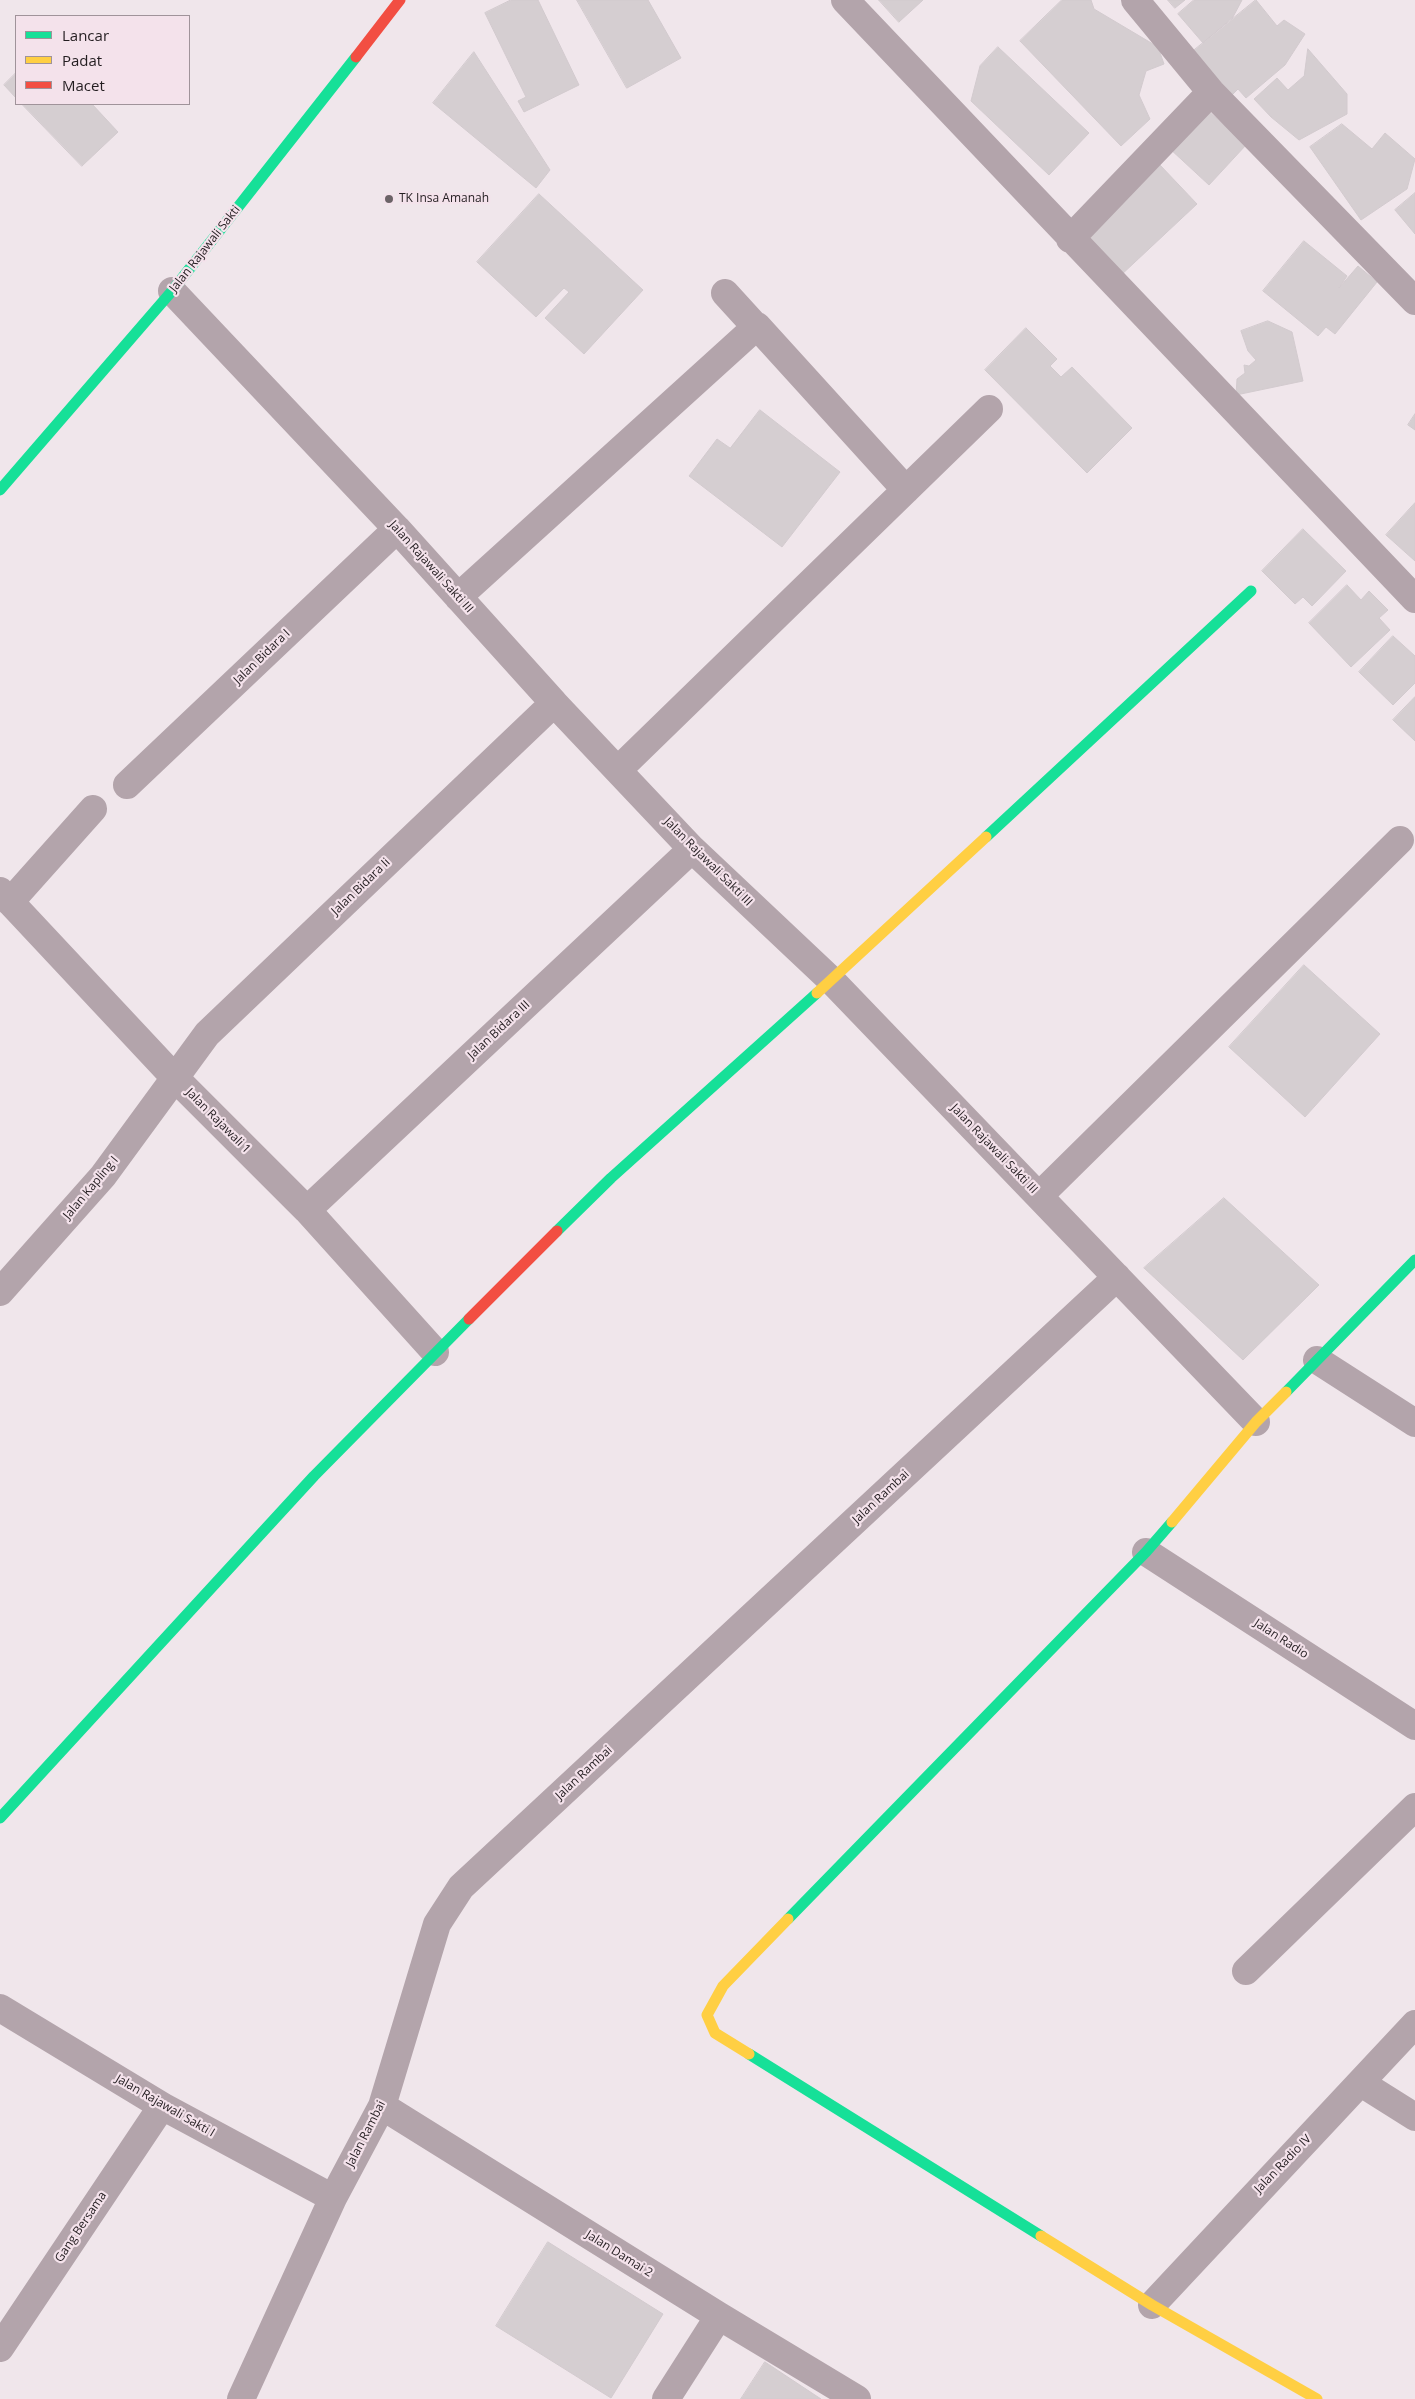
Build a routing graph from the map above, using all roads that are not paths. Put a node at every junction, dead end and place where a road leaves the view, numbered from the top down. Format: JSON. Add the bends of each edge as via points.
{"nodes":[{"id":1,"x":400,"y":0,"type":"edge"},
{"id":2,"x":844,"y":0,"type":"edge"},
{"id":3,"x":1135,"y":0,"type":"edge"},
{"id":4,"x":1211,"y":92,"type":"junction"},
{"id":5,"x":1070,"y":239,"type":"junction"},
{"id":6,"x":172,"y":292,"type":"junction"},
{"id":7,"x":725,"y":293,"type":"dead end"},
{"id":8,"x":1415,"y":301,"type":"edge"},
{"id":9,"x":756,"y":327,"type":"junction"},
{"id":10,"x":989,"y":409,"type":"dead end"},
{"id":11,"x":0,"y":490,"type":"edge"},
{"id":12,"x":906,"y":490,"type":"junction"},
{"id":13,"x":396,"y":529,"type":"junction"},
{"id":14,"x":1252,"y":591,"type":"dead end"},
{"id":15,"x":458,"y":597,"type":"junction"},
{"id":16,"x":1415,"y":599,"type":"edge"},
{"id":17,"x":554,"y":703,"type":"junction"},
{"id":18,"x":618,"y":770,"type":"junction"},
{"id":19,"x":127,"y":786,"type":"dead end"},
{"id":20,"x":94,"y":809,"type":"dead end"},
{"id":21,"x":1400,"y":840,"type":"dead end"},
{"id":22,"x":692,"y":849,"type":"junction"},
{"id":23,"x":5,"y":897,"type":"edge"},
{"id":24,"x":831,"y":980,"type":"junction"},
{"id":25,"x":175,"y":1078,"type":"junction"},
{"id":26,"x":1039,"y":1196,"type":"junction"},
{"id":27,"x":307,"y":1210,"type":"junction"},
{"id":28,"x":1415,"y":1260,"type":"edge"},
{"id":29,"x":1117,"y":1277,"type":"junction"},
{"id":30,"x":0,"y":1292,"type":"edge"},
{"id":31,"x":435,"y":1352,"type":"junction"},
{"id":32,"x":1317,"y":1360,"type":"junction"},
{"id":33,"x":1256,"y":1422,"type":"junction"},
{"id":34,"x":1415,"y":1423,"type":"edge"},
{"id":35,"x":1146,"y":1552,"type":"junction"},
{"id":36,"x":1415,"y":1726,"type":"edge"},
{"id":37,"x":1415,"y":1807,"type":"edge"},
{"id":38,"x":0,"y":1818,"type":"edge"},
{"id":39,"x":1246,"y":1971,"type":"dead end"},
{"id":40,"x":0,"y":2008,"type":"edge"},
{"id":41,"x":1415,"y":2024,"type":"edge"},
{"id":42,"x":1361,"y":2083,"type":"junction"},
{"id":43,"x":162,"y":2106,"type":"junction"},
{"id":44,"x":382,"y":2106,"type":"junction"},
{"id":45,"x":1415,"y":2117,"type":"edge"},
{"id":46,"x":333,"y":2198,"type":"junction"},
{"id":47,"x":1152,"y":2305,"type":"junction"},
{"id":48,"x":719,"y":2316,"type":"junction"},
{"id":49,"x":0,"y":2348,"type":"edge"},
{"id":50,"x":241,"y":2399,"type":"edge"},
{"id":51,"x":666,"y":2399,"type":"edge"},
{"id":52,"x":858,"y":2399,"type":"edge"},
{"id":53,"x":1317,"y":2399,"type":"edge"}],
"edges":[{"from":1,"to":6,"type":"street","name":"Jalan Rajawali Sakti"},
{"from":2,"to":5,"type":"street"},
{"from":3,"to":4,"type":"street"},
{"from":4,"to":5,"type":"street"},
{"from":4,"to":8,"type":"street"},
{"from":5,"to":16,"type":"street"},
{"from":6,"to":11,"type":"street","name":"Jalan Rajawali Sakti"},
{"from":6,"to":13,"type":"street","name":"Jalan Rajawali Sakti III"},
{"from":7,"to":9,"type":"street"},
{"from":9,"to":12,"type":"street"},
{"from":9,"to":15,"type":"street"},
{"from":10,"to":12,"type":"street"},
{"from":12,"to":18,"type":"street"},
{"from":13,"to":15,"type":"street","name":"Jalan Rajawali Sakti III"},
{"from":13,"to":19,"type":"street","name":"Jalan Bidara I"},
{"from":14,"to":24,"type":"street"},
{"from":15,"to":17,"type":"street","name":"Jalan Rajawali Sakti III"},
{"from":17,"to":18,"type":"street","name":"Jalan Rajawali Sakti III"},
{"from":17,"to":25,"type":"street","name":"Jalan Bidara Ii","via":[[207,1034]]},
{"from":18,"to":22,"type":"street","name":"Jalan Rajawali Sakti III"},
{"from":20,"to":23,"type":"street"},
{"from":21,"to":26,"type":"street"},
{"from":22,"to":24,"type":"street","name":"Jalan Rajawali Sakti III"},
{"from":22,"to":27,"type":"street","name":"Jalan Bidara III"},
{"from":23,"to":25,"type":"street","name":"Jalan Rajawali 1"},
{"from":24,"to":26,"type":"street","name":"Jalan Rajawali Sakti III"},
{"from":24,"to":31,"type":"street","via":[[611,1178]]},
{"from":25,"to":27,"type":"street","name":"Jalan Rajawali 1"},
{"from":25,"to":30,"type":"street","name":"Jalan Kapling I","via":[[104,1176]]},
{"from":26,"to":29,"type":"street","name":"Jalan Rajawali Sakti III"},
{"from":27,"to":31,"type":"street","name":"Jalan Rajawali 1"},
{"from":28,"to":32,"type":"street"},
{"from":29,"to":33,"type":"street","name":"Jalan Rajawali Sakti III"},
{"from":29,"to":44,"type":"street","name":"Jalan Rambai","via":[[461,1887],[437,1924]]},
{"from":31,"to":38,"type":"street","via":[[314,1476]]},
{"from":32,"to":33,"type":"street"},
{"from":32,"to":34,"type":"street"},
{"from":33,"to":35,"type":"street"},
{"from":35,"to":36,"type":"street","name":"Jalan Radio"},
{"from":35,"to":47,"type":"street","via":[[723,1986],[707,2015],[716,2033]]},
{"from":37,"to":39,"type":"street"},
{"from":40,"to":43,"type":"street","name":"Jalan Rajawali Sakti I"},
{"from":41,"to":42,"type":"street","name":"Jalan Radio IV"},
{"from":42,"to":45,"type":"street"},
{"from":42,"to":47,"type":"street","name":"Jalan Radio IV"},
{"from":43,"to":46,"type":"street","name":"Jalan Rajawali Sakti I"},
{"from":43,"to":49,"type":"street","name":"Gang Bersama"},
{"from":44,"to":46,"type":"street","name":"Jalan Rambai"},
{"from":44,"to":48,"type":"street","name":"Jalan Damai 2"},
{"from":46,"to":50,"type":"street","name":"Jalan Rambai"},
{"from":47,"to":53,"type":"street"},
{"from":48,"to":51,"type":"street"},
{"from":48,"to":52,"type":"street","name":"Jalan Damai 2"}]}
